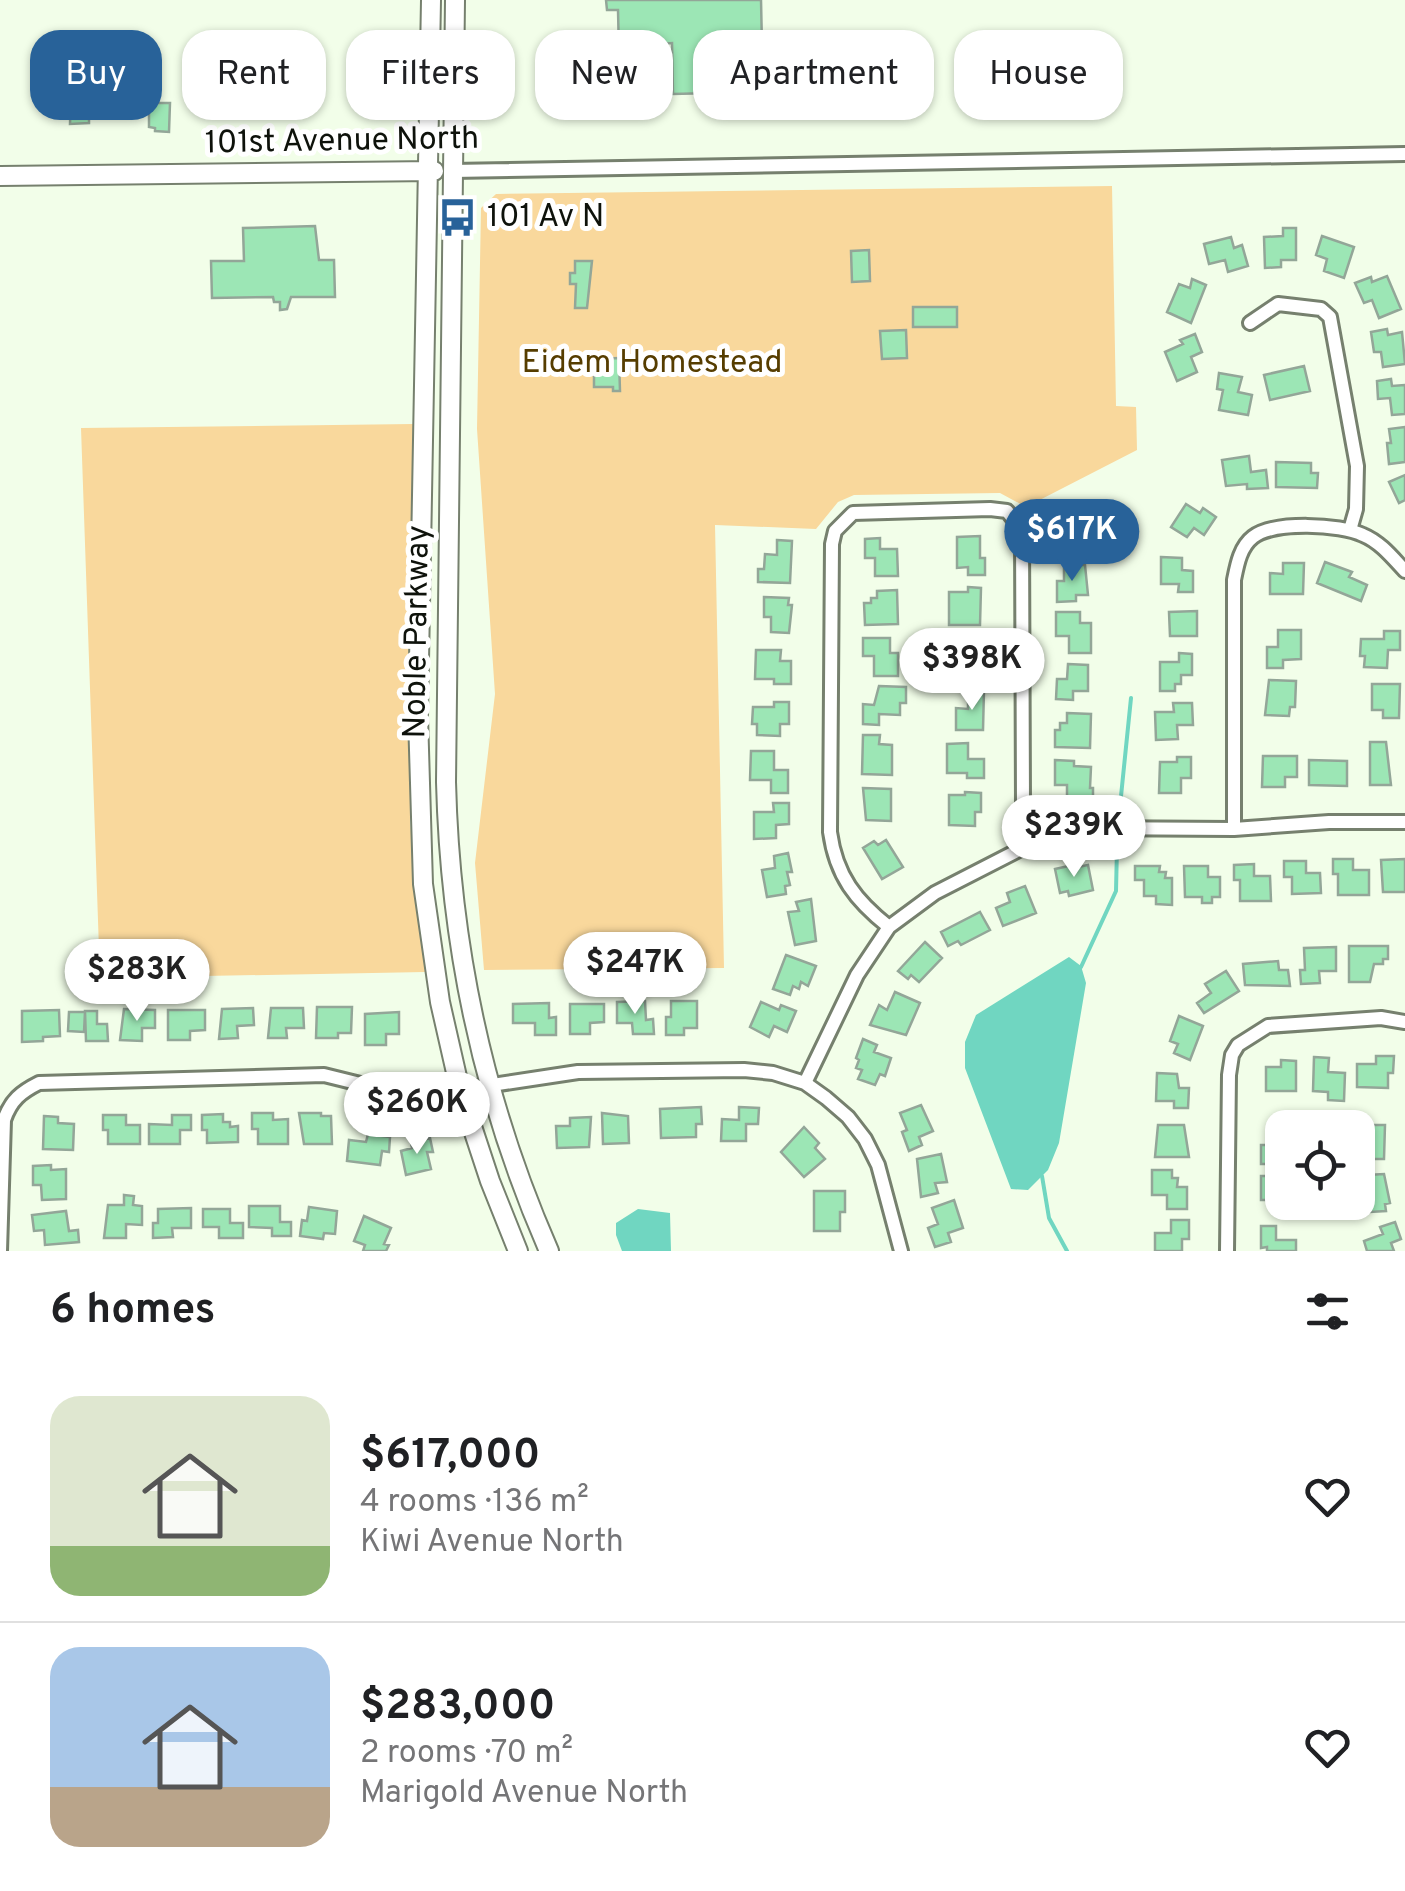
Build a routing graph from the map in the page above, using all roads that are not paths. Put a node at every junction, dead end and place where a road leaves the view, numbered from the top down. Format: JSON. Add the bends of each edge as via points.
{"nodes":[{"id":1,"x":430,"y":0,"type":"edge"},
{"id":2,"x":455,"y":0,"type":"edge"},
{"id":3,"x":1405,"y":154,"type":"edge"},
{"id":4,"x":452,"y":171,"type":"junction"},
{"id":5,"x":426,"y":172,"type":"junction"},
{"id":6,"x":0,"y":176,"type":"edge"},
{"id":7,"x":1250,"y":323,"type":"dead end"},
{"id":8,"x":1350,"y":530,"type":"junction"},
{"id":9,"x":1405,"y":571,"type":"edge"},
{"id":10,"x":1405,"y":822,"type":"edge"},
{"id":11,"x":1234,"y":830,"type":"junction"},
{"id":12,"x":1035,"y":840,"type":"junction"},
{"id":13,"x":889,"y":927,"type":"junction"},
{"id":14,"x":1405,"y":1022,"type":"edge"},
{"id":15,"x":805,"y":1083,"type":"junction"},
{"id":16,"x":489,"y":1085,"type":"junction"},
{"id":17,"x":460,"y":1090,"type":"junction"},
{"id":18,"x":0,"y":1251,"type":"edge"},
{"id":19,"x":518,"y":1251,"type":"edge"},
{"id":20,"x":549,"y":1251,"type":"edge"},
{"id":21,"x":901,"y":1251,"type":"edge"},
{"id":22,"x":1228,"y":1251,"type":"edge"}],
"edges":[{"from":1,"to":5,"type":"main road","name":"Noble Parkway"},
{"from":2,"to":4,"type":"main road","name":"Noble Parkway"},
{"from":3,"to":4,"type":"street","name":"101st Avenue North"},
{"from":4,"to":5,"type":"main road","name":"101st Avenue North"},
{"from":4,"to":16,"type":"main road","name":"Noble Parkway","via":[[448,826],[466,992]]},
{"from":5,"to":6,"type":"main road","name":"101st Avenue North"},
{"from":5,"to":17,"type":"main road","name":"Noble Parkway","via":[[420,840],[435,971]]},
{"from":7,"to":8,"type":"street","via":[[1278,304],[1320,309],[1330,317],[1357,466]]},
{"from":8,"to":9,"type":"street","via":[[1380,545]]},
{"from":8,"to":11,"type":"street","via":[[1271,530],[1254,537],[1237,564]]},
{"from":10,"to":11,"type":"street"},
{"from":11,"to":12,"type":"street","via":[[1068,828]]},
{"from":12,"to":13,"type":"street"},
{"from":12,"to":13,"type":"street","via":[[1023,806],[1022,530],[1007,511],[853,513],[832,544],[832,850],[846,885]]},
{"from":13,"to":15,"type":"street","via":[[857,975]]},
{"from":14,"to":22,"type":"street","via":[[1282,1024],[1238,1044],[1229,1075]]},
{"from":15,"to":16,"type":"street","via":[[773,1073],[715,1070],[578,1072]]},
{"from":15,"to":21,"type":"street","via":[[848,1116],[865,1139]]},
{"from":16,"to":17,"type":"street"},
{"from":16,"to":20,"type":"main road","name":"Noble Parkway"},
{"from":17,"to":18,"type":"street","via":[[413,1097],[324,1075],[39,1083],[9,1104],[4,1120]]},
{"from":17,"to":19,"type":"main road","name":"Noble Parkway"}]}
